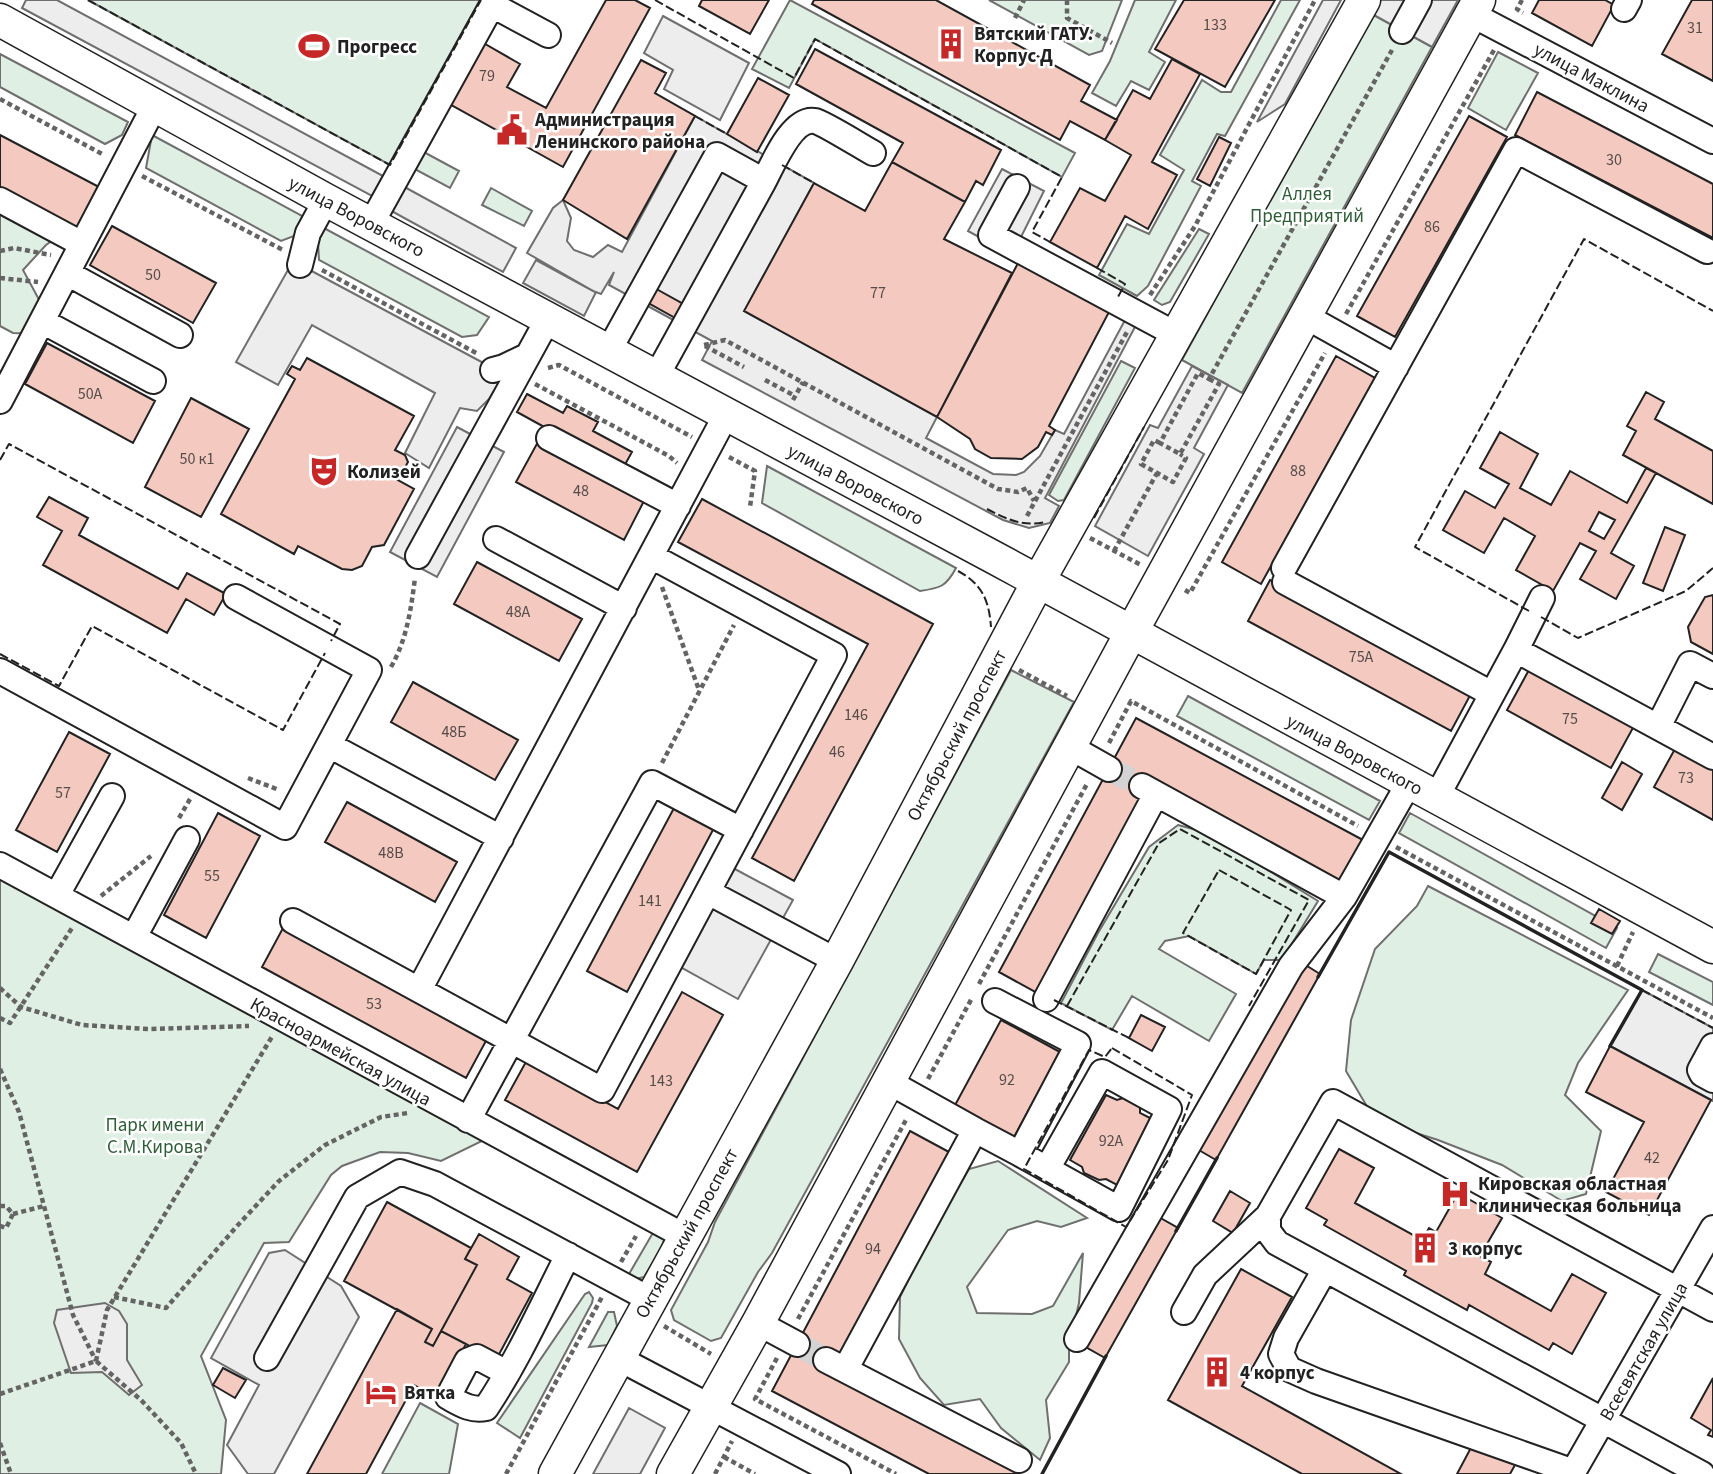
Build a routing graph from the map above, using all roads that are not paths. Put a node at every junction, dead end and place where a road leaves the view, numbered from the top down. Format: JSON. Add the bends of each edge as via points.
{"nodes":[{"id":1,"x":1364,"y":0,"type":"edge"},
{"id":2,"x":1419,"y":0,"type":"edge"},
{"id":3,"x":1475,"y":7,"type":"edge"},
{"id":4,"x":0,"y":20,"type":"edge"},
{"id":5,"x":1402,"y":31,"type":"road end"},
{"id":6,"x":548,"y":35,"type":"dead end"},
{"id":7,"x":155,"y":105,"type":"junction"},
{"id":8,"x":1713,"y":141,"type":"edge"},
{"id":9,"x":873,"y":153,"type":"dead end"},
{"id":10,"x":764,"y":181,"type":"junction"},
{"id":11,"x":1017,"y":187,"type":"dead end"},
{"id":12,"x":0,"y":200,"type":"edge"},
{"id":13,"x":326,"y":200,"type":"junction"},
{"id":14,"x":371,"y":224,"type":"junction"},
{"id":15,"x":1707,"y":251,"type":"dead end"},
{"id":16,"x":300,"y":262,"type":"road end"},
{"id":17,"x":70,"y":268,"type":"junction"},
{"id":18,"x":1305,"y":316,"type":"junction"},
{"id":19,"x":548,"y":319,"type":"junction"},
{"id":20,"x":42,"y":321,"type":"junction"},
{"id":21,"x":180,"y":335,"type":"dead end"},
{"id":22,"x":1177,"y":335,"type":"junction"},
{"id":23,"x":608,"y":352,"type":"junction"},
{"id":24,"x":1396,"y":367,"type":"junction"},
{"id":25,"x":656,"y":377,"type":"junction"},
{"id":26,"x":153,"y":381,"type":"dead end"},
{"id":27,"x":0,"y":401,"type":"edge"},
{"id":28,"x":726,"y":415,"type":"junction"},
{"id":29,"x":549,"y":438,"type":"dead end"},
{"id":30,"x":678,"y":506,"type":"junction"},
{"id":31,"x":496,"y":539,"type":"dead end"},
{"id":32,"x":418,"y":556,"type":"road end"},
{"id":33,"x":651,"y":556,"type":"junction"},
{"id":34,"x":1038,"y":582,"type":"junction"},
{"id":35,"x":236,"y":597,"type":"dead end"},
{"id":36,"x":1542,"y":598,"type":"dead end"},
{"id":37,"x":624,"y":608,"type":"junction"},
{"id":38,"x":1131,"y":633,"type":"junction"},
{"id":39,"x":1516,"y":650,"type":"junction"},
{"id":40,"x":0,"y":671,"type":"edge"},
{"id":41,"x":1713,"y":676,"type":"edge"},
{"id":42,"x":1492,"y":694,"type":"junction"},
{"id":43,"x":1658,"y":727,"type":"junction"},
{"id":44,"x":329,"y":745,"type":"junction"},
{"id":45,"x":1070,"y":747,"type":"junction"},
{"id":46,"x":1713,"y":757,"type":"edge"},
{"id":47,"x":1103,"y":766,"type":"tunnel mouth"},
{"id":48,"x":1422,"y":790,"type":"junction"},
{"id":49,"x":112,"y":796,"type":"dead end"},
{"id":50,"x":741,"y":830,"type":"junction"},
{"id":51,"x":182,"y":831,"type":"road end"},
{"id":52,"x":501,"y":838,"type":"junction"},
{"id":53,"x":0,"y":865,"type":"edge"},
{"id":54,"x":708,"y":892,"type":"junction"},
{"id":55,"x":57,"y":895,"type":"junction"},
{"id":56,"x":1344,"y":897,"type":"junction"},
{"id":57,"x":293,"y":921,"type":"dead end"},
{"id":58,"x":134,"y":937,"type":"junction"},
{"id":59,"x":1713,"y":947,"type":"edge"},
{"id":60,"x":837,"y":961,"type":"junction"},
{"id":61,"x":419,"y":990,"type":"junction"},
{"id":62,"x":1046,"y":999,"type":"dead end"},
{"id":63,"x":995,"y":1001,"type":"dead end"},
{"id":64,"x":511,"y":1041,"type":"junction"},
{"id":65,"x":1713,"y":1046,"type":"edge"},
{"id":66,"x":1713,"y":1080,"type":"edge"},
{"id":67,"x":889,"y":1082,"type":"junction"},
{"id":68,"x":468,"y":1120,"type":"junction"},
{"id":69,"x":975,"y":1130,"type":"junction"},
{"id":70,"x":1020,"y":1154,"type":"junction"},
{"id":71,"x":1047,"y":1169,"type":"junction"},
{"id":72,"x":1268,"y":1216,"type":"junction"},
{"id":73,"x":1713,"y":1227,"type":"edge"},
{"id":74,"x":684,"y":1236,"type":"junction"},
{"id":75,"x":568,"y":1255,"type":"junction"},
{"id":76,"x":1324,"y":1271,"type":"junction"},
{"id":77,"x":1678,"y":1289,"type":"junction"},
{"id":78,"x":1713,"y":1309,"type":"edge"},
{"id":79,"x":655,"y":1312,"type":"junction"},
{"id":80,"x":1184,"y":1312,"type":"dead end"},
{"id":81,"x":758,"y":1322,"type":"junction"},
{"id":82,"x":1077,"y":1339,"type":"dead end"},
{"id":83,"x":792,"y":1341,"type":"tunnel mouth"},
{"id":84,"x":267,"y":1358,"type":"dead end"},
{"id":85,"x":618,"y":1358,"type":"junction"},
{"id":86,"x":507,"y":1373,"type":"dead end"},
{"id":87,"x":710,"y":1406,"type":"junction"},
{"id":88,"x":1602,"y":1422,"type":"junction"},
{"id":89,"x":1019,"y":1460,"type":"dead end"},
{"id":90,"x":835,"y":1473,"type":"edge"},
{"id":91,"x":1573,"y":1473,"type":"edge"},
{"id":92,"x":555,"y":1474,"type":"edge"},
{"id":93,"x":673,"y":1474,"type":"edge"},
{"id":94,"x":1702,"y":1474,"type":"edge"}],
"edges":[{"from":1,"to":22,"type":"main road","name":"Октябрьский проспект"},
{"from":2,"to":5,"type":"street"},
{"from":3,"to":8,"type":"street","name":"улица Маклина"},
{"from":3,"to":18,"type":"main road"},
{"from":4,"to":7,"type":"main road","name":"улица Воровского"},
{"from":6,"to":14,"type":"street","via":[[492,5]]},
{"from":7,"to":13,"type":"main road","name":"улица Воровского"},
{"from":7,"to":17,"type":"street"},
{"from":9,"to":10,"type":"street","via":[[814,121],[800,123]]},
{"from":10,"to":23,"type":"street","via":[[717,155]]},
{"from":10,"to":25,"type":"street"},
{"from":11,"to":22,"type":"street","via":[[991,235]]},
{"from":12,"to":17,"type":"street"},
{"from":13,"to":14,"type":"main road","name":"улица Воровского"},
{"from":13,"to":16,"type":"street","via":[[308,233]]},
{"from":14,"to":19,"type":"main road","name":"улица Воровского"},
{"from":15,"to":24,"type":"street","via":[[1516,150]]},
{"from":17,"to":20,"type":"street"},
{"from":17,"to":21,"type":"street"},
{"from":18,"to":24,"type":"street"},
{"from":18,"to":38,"type":"main road"},
{"from":19,"to":23,"type":"main road","name":"улица Воровского"},
{"from":19,"to":32,"type":"street","via":[[510,367]]},
{"from":20,"to":26,"type":"street"},
{"from":20,"to":27,"type":"street"},
{"from":22,"to":34,"type":"main road","name":"Октябрьский проспект"},
{"from":23,"to":25,"type":"main road","name":"улица Воровского"},
{"from":24,"to":42,"type":"street","via":[[1285,575]]},
{"from":25,"to":28,"type":"main road","name":"улица Воровского"},
{"from":28,"to":30,"type":"street"},
{"from":28,"to":34,"type":"main road","name":"улица Воровского"},
{"from":29,"to":30,"type":"street"},
{"from":30,"to":33,"type":"street"},
{"from":31,"to":37,"type":"street"},
{"from":33,"to":37,"type":"street"},
{"from":33,"to":50,"type":"street","via":[[834,655]]},
{"from":34,"to":38,"type":"main road","name":"улица Воровского"},
{"from":34,"to":60,"type":"main road","name":"Октябрьский проспект"},
{"from":35,"to":44,"type":"street","via":[[369,670]]},
{"from":36,"to":39,"type":"street"},
{"from":37,"to":52,"type":"street"},
{"from":38,"to":45,"type":"main road"},
{"from":38,"to":48,"type":"main road","name":"улица Воровского"},
{"from":39,"to":42,"type":"street"},
{"from":39,"to":43,"type":"street"},
{"from":40,"to":44,"type":"street","via":[[285,827]]},
{"from":41,"to":43,"type":"street","via":[[1690,664]]},
{"from":42,"to":48,"type":"street"},
{"from":43,"to":46,"type":"street"},
{"from":44,"to":52,"type":"street"},
{"from":45,"to":47,"type":"street"},
{"from":45,"to":67,"type":"main road"},
{"from":48,"to":56,"type":"street","via":[[1378,837]]},
{"from":48,"to":59,"type":"main road","name":"улица Воровского"},
{"from":49,"to":55,"type":"street"},
{"from":50,"to":54,"type":"street"},
{"from":50,"to":64,"type":"street","via":[[652,783]]},
{"from":51,"to":58,"type":"street"},
{"from":52,"to":61,"type":"street"},
{"from":53,"to":55,"type":"street","name":"Красноармейская улица"},
{"from":54,"to":60,"type":"street"},
{"from":54,"to":64,"type":"street","via":[[602,1090]]},
{"from":55,"to":58,"type":"street","name":"Красноармейская улица"},
{"from":56,"to":62,"type":"street","via":[[1149,790]]},
{"from":56,"to":82,"type":"street","via":[[1291,966]]},
{"from":57,"to":61,"type":"street"},
{"from":58,"to":68,"type":"street","name":"Красноармейская улица"},
{"from":60,"to":74,"type":"main road","name":"Октябрьский проспект"},
{"from":61,"to":64,"type":"street"},
{"from":63,"to":70,"type":"street","via":[[1078,1045]]},
{"from":64,"to":68,"type":"street"},
{"from":65,"to":66,"type":"street","via":[[1700,1070]]},
{"from":67,"to":69,"type":"street"},
{"from":67,"to":81,"type":"main road"},
{"from":68,"to":74,"type":"street","name":"Красноармейская улица"},
{"from":69,"to":70,"type":"street"},
{"from":69,"to":89,"type":"street","via":[[836,1365]]},
{"from":70,"to":71,"type":"street"},
{"from":71,"to":71,"type":"street","via":[[1119,1209],[1169,1109],[1102,1072]]},
{"from":72,"to":76,"type":"street","via":[[1268,1231],[1277,1243]]},
{"from":72,"to":77,"type":"street","via":[[1334,1102]]},
{"from":72,"to":80,"type":"street","via":[[1205,1275]]},
{"from":73,"to":77,"type":"street","name":"Всесвятская улица"},
{"from":74,"to":79,"type":"main road","name":"Октябрьский проспект"},
{"from":75,"to":79,"type":"street","via":[[612,1279]]},
{"from":75,"to":84,"type":"street","via":[[435,1184],[400,1172],[357,1197]]},
{"from":75,"to":86,"type":"street"},
{"from":76,"to":88,"type":"street"},
{"from":76,"to":91,"type":"street","via":[[1286,1339],[1281,1354],[1289,1369]]},
{"from":77,"to":78,"type":"street"},
{"from":77,"to":88,"type":"street","name":"Всесвятская улица"},
{"from":79,"to":85,"type":"main road","name":"Октябрьский проспект"},
{"from":81,"to":83,"type":"street"},
{"from":81,"to":87,"type":"main road"},
{"from":85,"to":87,"type":"street"},
{"from":85,"to":92,"type":"main road","name":"Октябрьский проспект"},
{"from":87,"to":90,"type":"street"},
{"from":87,"to":93,"type":"main road"},
{"from":88,"to":91,"type":"street","name":"Всесвятская улица"},
{"from":88,"to":94,"type":"street"}]}
